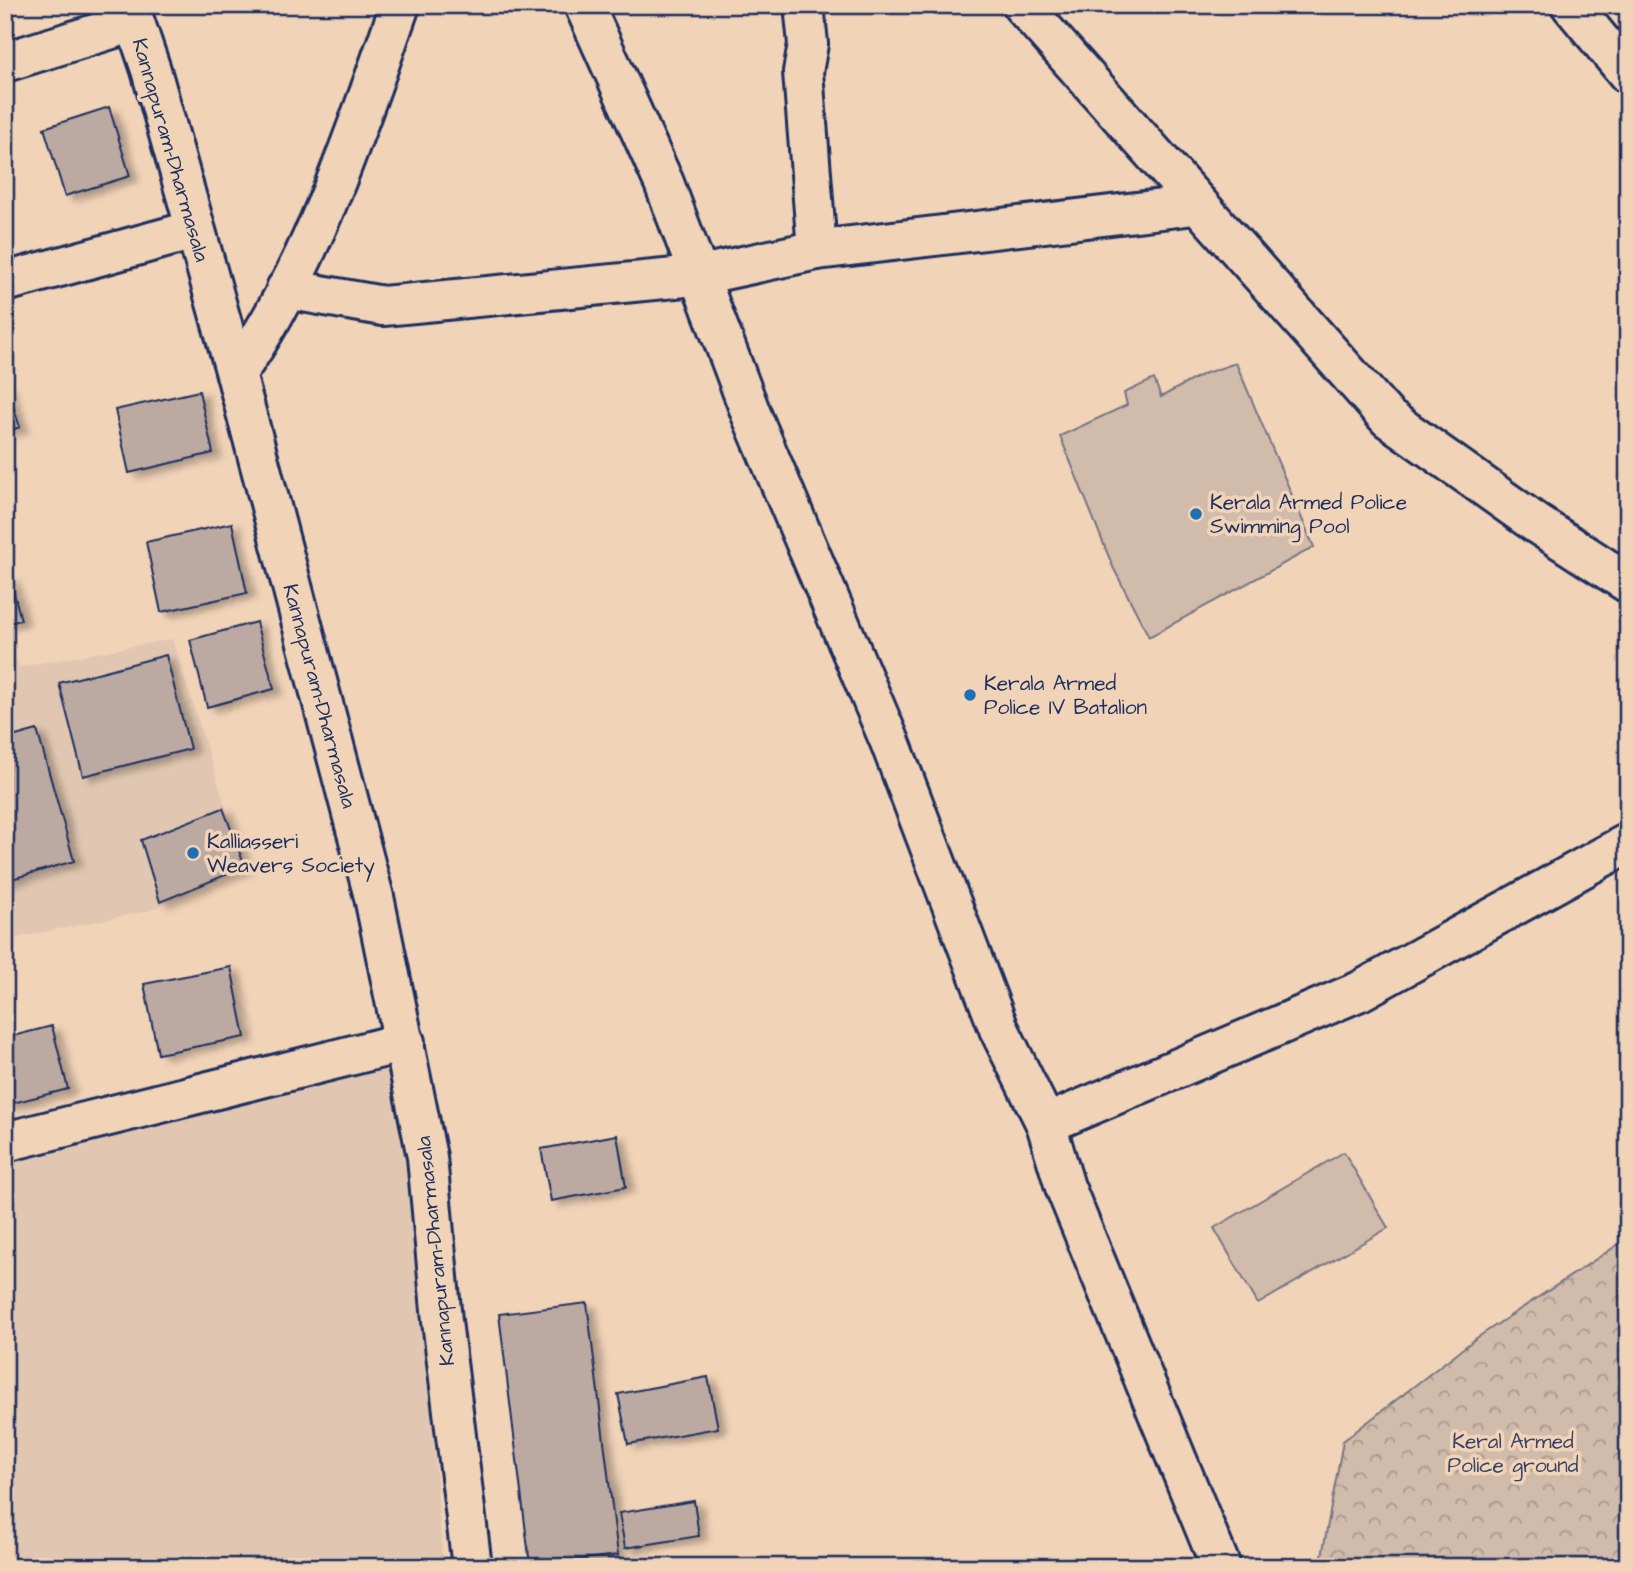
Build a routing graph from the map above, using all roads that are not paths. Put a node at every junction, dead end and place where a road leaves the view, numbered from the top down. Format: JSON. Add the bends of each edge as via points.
{"nodes":[{"id":1,"x":400,"y":5,"type":"edge"},
{"id":2,"x":584,"y":5,"type":"edge"},
{"id":3,"x":804,"y":5,"type":"edge"},
{"id":4,"x":1022,"y":5,"type":"edge"},
{"id":5,"x":1571,"y":5,"type":"edge"},
{"id":6,"x":132,"y":14,"type":"edge"},
{"id":7,"x":5,"y":62,"type":"edge"},
{"id":8,"x":1628,"y":74,"type":"edge"},
{"id":9,"x":1195,"y":205,"type":"junction"},
{"id":10,"x":194,"y":230,"type":"junction"},
{"id":11,"x":817,"y":250,"type":"junction"},
{"id":12,"x":696,"y":276,"type":"junction"},
{"id":13,"x":5,"y":282,"type":"edge"},
{"id":14,"x":286,"y":289,"type":"junction"},
{"id":15,"x":236,"y":374,"type":"junction"},
{"id":16,"x":1628,"y":583,"type":"edge"},
{"id":17,"x":1628,"y":843,"type":"edge"},
{"id":18,"x":405,"y":1042,"type":"junction"},
{"id":19,"x":1046,"y":1124,"type":"junction"},
{"id":20,"x":5,"y":1142,"type":"edge"},
{"id":21,"x":472,"y":1567,"type":"edge"},
{"id":22,"x":1221,"y":1567,"type":"edge"}],
"edges":[{"from":1,"to":14,"type":"street","via":[[323,211]]},
{"from":2,"to":12,"type":"street","via":[[664,183]]},
{"from":3,"to":11,"type":"street","via":[[808,44],[803,72]]},
{"from":4,"to":9,"type":"street"},
{"from":5,"to":8,"type":"street"},
{"from":6,"to":7,"type":"street"},
{"from":6,"to":10,"type":"street","name":"Kannapuram-Dharmasala"},
{"from":9,"to":11,"type":"street"},
{"from":9,"to":16,"type":"street","via":[[1388,418],[1536,524]]},
{"from":10,"to":13,"type":"street"},
{"from":10,"to":15,"type":"street","name":"Kannapuram-Dharmasala"},
{"from":11,"to":12,"type":"street"},
{"from":12,"to":14,"type":"street","via":[[383,306]]},
{"from":12,"to":19,"type":"street","via":[[890,742],[999,1029]]},
{"from":14,"to":15,"type":"street","via":[[260,341]]},
{"from":15,"to":18,"type":"street","name":"Kannapuram-Dharmasala","via":[[374,897]]},
{"from":17,"to":19,"type":"street","via":[[1360,991]]},
{"from":18,"to":20,"type":"street"},
{"from":18,"to":21,"type":"street","name":"Kannapuram-Dharmasala","via":[[427,1157]]},
{"from":19,"to":22,"type":"street","via":[[1065,1186]]}]}
